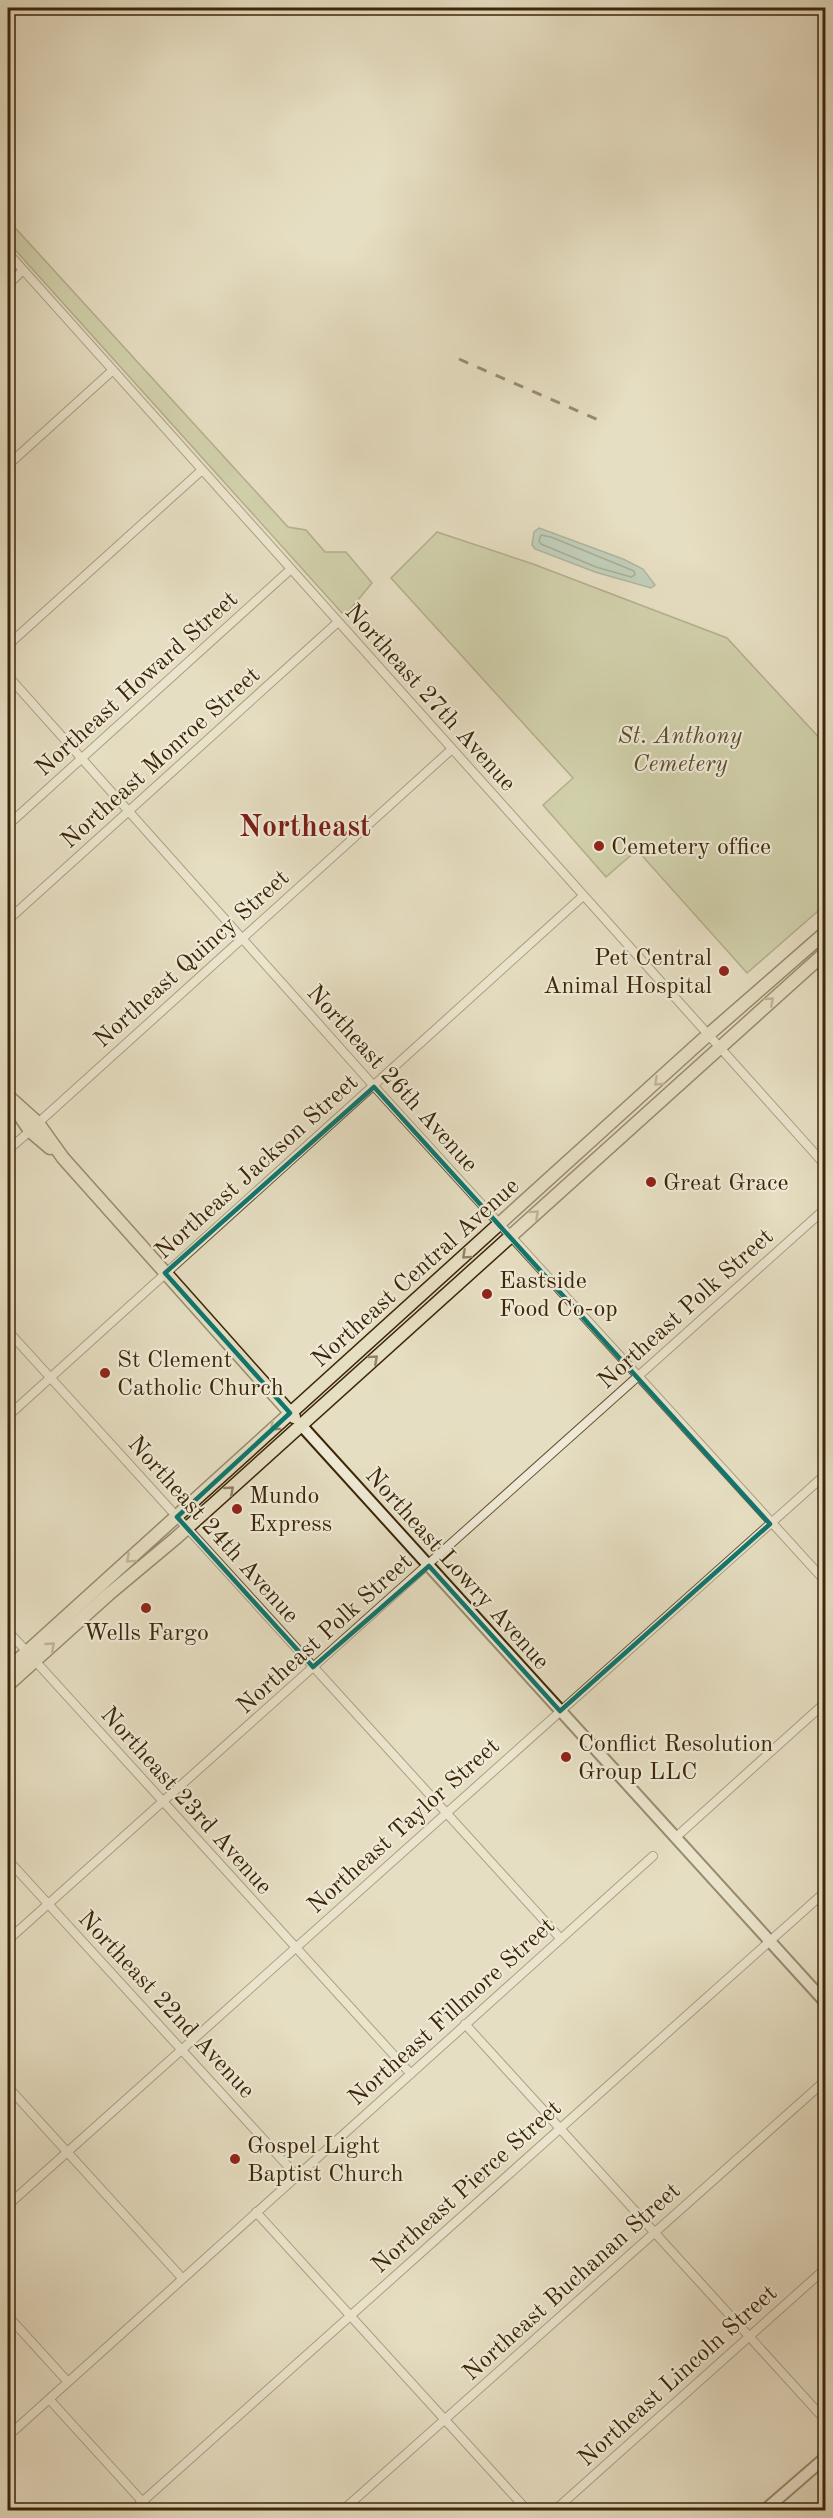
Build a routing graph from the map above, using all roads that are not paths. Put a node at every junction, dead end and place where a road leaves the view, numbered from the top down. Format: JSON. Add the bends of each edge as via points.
{"nodes":[{"id":1,"x":8,"y":253,"type":"edge"},
{"id":2,"x":24,"y":270,"type":"junction"},
{"id":3,"x":8,"y":285,"type":"edge"},
{"id":4,"x":113,"y":370,"type":"junction"},
{"id":5,"x":8,"y":465,"type":"edge"},
{"id":6,"x":202,"y":470,"type":"junction"},
{"id":7,"x":291,"y":570,"type":"junction"},
{"id":8,"x":338,"y":622,"type":"junction"},
{"id":9,"x":8,"y":645,"type":"edge"},
{"id":10,"x":8,"y":676,"type":"edge"},
{"id":11,"x":452,"y":750,"type":"junction"},
{"id":12,"x":81,"y":758,"type":"junction"},
{"id":13,"x":128,"y":811,"type":"junction"},
{"id":14,"x":8,"y":825,"type":"edge"},
{"id":15,"x":583,"y":896,"type":"junction"},
{"id":16,"x":8,"y":921,"type":"edge"},
{"id":17,"x":825,"y":932,"type":"edge"},
{"id":18,"x":242,"y":938,"type":"junction"},
{"id":19,"x":825,"y":952,"type":"edge"},
{"id":20,"x":708,"y":1035,"type":"junction"},
{"id":21,"x":718,"y":1048,"type":"junction"},
{"id":22,"x":374,"y":1087,"type":"junction"},
{"id":23,"x":8,"y":1097,"type":"edge"},
{"id":24,"x":34,"y":1127,"type":"junction"},
{"id":25,"x":8,"y":1150,"type":"edge"},
{"id":26,"x":825,"y":1166,"type":"edge"},
{"id":27,"x":825,"y":1208,"type":"edge"},
{"id":28,"x":500,"y":1225,"type":"junction"},
{"id":29,"x":510,"y":1236,"type":"junction"},
{"id":30,"x":165,"y":1273,"type":"junction"},
{"id":31,"x":8,"y":1331,"type":"edge"},
{"id":32,"x":50,"y":1376,"type":"junction"},
{"id":33,"x":637,"y":1378,"type":"junction"},
{"id":34,"x":290,"y":1413,"type":"junction"},
{"id":35,"x":8,"y":1416,"type":"edge"},
{"id":36,"x":301,"y":1425,"type":"junction"},
{"id":37,"x":825,"y":1474,"type":"edge"},
{"id":38,"x":177,"y":1517,"type":"junction"},
{"id":39,"x":770,"y":1524,"type":"junction"},
{"id":40,"x":187,"y":1528,"type":"junction"},
{"id":41,"x":428,"y":1566,"type":"junction"},
{"id":42,"x":825,"y":1582,"type":"edge"},
{"id":43,"x":8,"y":1631,"type":"edge"},
{"id":44,"x":31,"y":1656,"type":"junction"},
{"id":45,"x":314,"y":1667,"type":"junction"},
{"id":46,"x":8,"y":1669,"type":"edge"},
{"id":47,"x":8,"y":1685,"type":"edge"},
{"id":48,"x":825,"y":1702,"type":"edge"},
{"id":49,"x":560,"y":1711,"type":"junction"},
{"id":50,"x":162,"y":1803,"type":"junction"},
{"id":51,"x":445,"y":1812,"type":"junction"},
{"id":52,"x":675,"y":1838,"type":"junction"},
{"id":53,"x":653,"y":1856,"type":"dead end"},
{"id":54,"x":8,"y":1860,"type":"edge"},
{"id":55,"x":825,"y":1891,"type":"edge"},
{"id":56,"x":48,"y":1904,"type":"junction"},
{"id":57,"x":561,"y":1939,"type":"junction"},
{"id":58,"x":8,"y":1941,"type":"edge"},
{"id":59,"x":769,"y":1941,"type":"junction"},
{"id":60,"x":296,"y":1948,"type":"junction"},
{"id":61,"x":825,"y":2003,"type":"edge"},
{"id":62,"x":465,"y":2024,"type":"junction"},
{"id":63,"x":181,"y":2048,"type":"junction"},
{"id":64,"x":411,"y":2074,"type":"junction"},
{"id":65,"x":825,"y":2080,"type":"edge"},
{"id":66,"x":8,"y":2087,"type":"edge"},
{"id":67,"x":560,"y":2128,"type":"junction"},
{"id":68,"x":66,"y":2152,"type":"junction"},
{"id":69,"x":297,"y":2176,"type":"junction"},
{"id":70,"x":8,"y":2205,"type":"edge"},
{"id":71,"x":256,"y":2212,"type":"junction"},
{"id":72,"x":654,"y":2232,"type":"junction"},
{"id":73,"x":825,"y":2268,"type":"edge"},
{"id":74,"x":182,"y":2278,"type":"junction"},
{"id":75,"x":8,"y":2316,"type":"edge"},
{"id":76,"x":350,"y":2316,"type":"junction"},
{"id":77,"x":749,"y":2336,"type":"junction"},
{"id":78,"x":68,"y":2382,"type":"junction"},
{"id":79,"x":49,"y":2399,"type":"junction"},
{"id":80,"x":445,"y":2419,"type":"junction"},
{"id":81,"x":825,"y":2421,"type":"edge"},
{"id":82,"x":8,"y":2436,"type":"edge"},
{"id":83,"x":825,"y":2457,"type":"edge"},
{"id":84,"x":142,"y":2502,"type":"junction"},
{"id":85,"x":133,"y":2511,"type":"edge"},
{"id":86,"x":150,"y":2511,"type":"edge"},
{"id":87,"x":343,"y":2511,"type":"edge"},
{"id":88,"x":527,"y":2511,"type":"edge"},
{"id":89,"x":555,"y":2511,"type":"edge"},
{"id":90,"x":765,"y":2511,"type":"edge"}],
"edges":[{"from":1,"to":2,"type":"street","name":"Northeast 27th Avenue"},
{"from":2,"to":3,"type":"street"},
{"from":2,"to":4,"type":"street","name":"Northeast 27th Avenue"},
{"from":4,"to":5,"type":"street"},
{"from":4,"to":6,"type":"street","name":"Northeast 27th Avenue"},
{"from":6,"to":7,"type":"street","name":"Northeast 27th Avenue"},
{"from":6,"to":9,"type":"street"},
{"from":7,"to":8,"type":"street","name":"Northeast 27th Avenue"},
{"from":7,"to":12,"type":"street","name":"Northeast Howard Street"},
{"from":8,"to":11,"type":"street","name":"Northeast 27th Avenue"},
{"from":8,"to":13,"type":"street","name":"Northeast Monroe Street"},
{"from":10,"to":12,"type":"street","name":"Northeast 26th Avenue"},
{"from":11,"to":15,"type":"street","name":"Northeast 27th Avenue"},
{"from":11,"to":18,"type":"street","name":"Northeast Quincy Street"},
{"from":12,"to":13,"type":"street","name":"Northeast 26th Avenue"},
{"from":12,"to":14,"type":"street","name":"Northeast Howard Street"},
{"from":13,"to":16,"type":"street","name":"Northeast Monroe Street"},
{"from":13,"to":18,"type":"street","name":"Northeast 26th Avenue"},
{"from":15,"to":20,"type":"street","name":"Northeast 27th Avenue"},
{"from":15,"to":22,"type":"street","name":"Northeast Jackson Street"},
{"from":17,"to":20,"type":"main road","name":"Northeast Central Avenue"},
{"from":18,"to":22,"type":"street","name":"Northeast 26th Avenue"},
{"from":18,"to":24,"type":"street","name":"Northeast Quincy Street"},
{"from":21,"to":19,"type":"main road","name":"Northeast Central Avenue","one_way":true},
{"from":20,"to":21,"type":"street","name":"Northeast 27th Avenue"},
{"from":20,"to":28,"type":"main road","name":"Northeast Central Avenue","one_way":true},
{"from":21,"to":26,"type":"street","name":"Northeast 27th Avenue"},
{"from":29,"to":21,"type":"main road","name":"Northeast Central Avenue","one_way":true},
{"from":22,"to":28,"type":"street","name":"Northeast 26th Avenue"},
{"from":22,"to":30,"type":"street","name":"Northeast Jackson Street"},
{"from":23,"to":24,"type":"main road","name":"Northeast Lowry Avenue"},
{"from":24,"to":25,"type":"street","name":"Northeast Quincy Street"},
{"from":24,"to":30,"type":"main road","name":"Northeast Lowry Avenue"},
{"from":27,"to":33,"type":"street","name":"Northeast Polk Street"},
{"from":28,"to":29,"type":"street","name":"Northeast 26th Avenue"},
{"from":28,"to":34,"type":"main road","name":"Northeast Central Avenue","one_way":true},
{"from":29,"to":33,"type":"street","name":"Northeast 26th Avenue"},
{"from":36,"to":29,"type":"main road","name":"Northeast Central Avenue","one_way":true},
{"from":30,"to":32,"type":"street","name":"Northeast Jackson Street"},
{"from":30,"to":34,"type":"main road","name":"Northeast Lowry Avenue"},
{"from":31,"to":32,"type":"street","name":"Northeast 24th Avenue"},
{"from":32,"to":35,"type":"street","name":"Northeast Jackson Street"},
{"from":32,"to":38,"type":"street","name":"Northeast 24th Avenue"},
{"from":33,"to":39,"type":"street","name":"Northeast 26th Avenue"},
{"from":33,"to":41,"type":"street","name":"Northeast Polk Street"},
{"from":34,"to":36,"type":"main road","name":"Northeast Lowry Avenue"},
{"from":34,"to":38,"type":"main road","name":"Northeast Central Avenue","one_way":true},
{"from":40,"to":36,"type":"main road","name":"Northeast Central Avenue","one_way":true},
{"from":36,"to":41,"type":"main road","name":"Northeast Lowry Avenue"},
{"from":37,"to":39,"type":"street","name":"Northeast Taylor Street"},
{"from":38,"to":40,"type":"street","name":"Northeast 24th Avenue"},
{"from":38,"to":44,"type":"main road","name":"Northeast Central Avenue","one_way":true},
{"from":39,"to":42,"type":"street","name":"Northeast 26th Avenue"},
{"from":39,"to":49,"type":"street","name":"Northeast Taylor Street"},
{"from":44,"to":40,"type":"main road","name":"Northeast Central Avenue","one_way":true},
{"from":40,"to":45,"type":"street","name":"Northeast 24th Avenue"},
{"from":41,"to":45,"type":"street","name":"Northeast Polk Street"},
{"from":41,"to":49,"type":"main road","name":"Northeast Lowry Avenue"},
{"from":43,"to":44,"type":"street","name":"Northeast 23rd Avenue"},
{"from":44,"to":46,"type":"main road","name":"Northeast Central Avenue"},
{"from":44,"to":47,"type":"main road","name":"Northeast Central Avenue"},
{"from":44,"to":50,"type":"street","name":"Northeast 23rd Avenue"},
{"from":45,"to":50,"type":"street","name":"Northeast Polk Street"},
{"from":45,"to":51,"type":"street","name":"Northeast 24th Avenue"},
{"from":48,"to":52,"type":"street"},
{"from":49,"to":51,"type":"street","name":"Northeast Taylor Street"},
{"from":49,"to":52,"type":"main road","name":"Northeast Lowry Avenue"},
{"from":50,"to":56,"type":"street","name":"Northeast Polk Street"},
{"from":50,"to":60,"type":"street","name":"Northeast 23rd Avenue"},
{"from":51,"to":57,"type":"street","name":"Northeast 24th Avenue"},
{"from":51,"to":60,"type":"street","name":"Northeast Taylor Street"},
{"from":52,"to":59,"type":"main road","name":"Northeast Lowry Avenue"},
{"from":53,"to":57,"type":"street","name":"Northeast Fillmore Street"},
{"from":54,"to":56,"type":"street","name":"Northeast 22nd Avenue"},
{"from":55,"to":59,"type":"street","name":"Northeast Pierce Street"},
{"from":56,"to":58,"type":"street","name":"Northeast Polk Street"},
{"from":56,"to":63,"type":"street","name":"Northeast 22nd Avenue"},
{"from":57,"to":62,"type":"street","name":"Northeast Fillmore Street"},
{"from":59,"to":61,"type":"main road","name":"Northeast Lowry Avenue"},
{"from":59,"to":67,"type":"street","name":"Northeast Pierce Street"},
{"from":60,"to":63,"type":"street","name":"Northeast Taylor Street"},
{"from":60,"to":64,"type":"street","name":"Northeast 23rd Avenue"},
{"from":62,"to":64,"type":"street","name":"Northeast Fillmore Street"},
{"from":62,"to":67,"type":"street"},
{"from":63,"to":68,"type":"street","name":"Northeast Taylor Street"},
{"from":63,"to":69,"type":"street","name":"Northeast 22nd Avenue"},
{"from":64,"to":69,"type":"street","name":"Northeast Fillmore Street"},
{"from":65,"to":72,"type":"street","name":"Northeast Buchanan Street"},
{"from":66,"to":68,"type":"street"},
{"from":67,"to":72,"type":"street"},
{"from":67,"to":76,"type":"street","name":"Northeast Pierce Street"},
{"from":68,"to":70,"type":"street","name":"Northeast Taylor Street"},
{"from":68,"to":74,"type":"street"},
{"from":69,"to":71,"type":"street","name":"Northeast Fillmore Street"},
{"from":71,"to":74,"type":"street","name":"Northeast Fillmore Street"},
{"from":71,"to":76,"type":"street"},
{"from":72,"to":77,"type":"street"},
{"from":72,"to":80,"type":"street","name":"Northeast Buchanan Street"},
{"from":73,"to":77,"type":"street","name":"Northeast Lincoln Street"},
{"from":74,"to":78,"type":"street","name":"Northeast Fillmore Street"},
{"from":75,"to":78,"type":"street"},
{"from":76,"to":80,"type":"street"},
{"from":76,"to":84,"type":"street","name":"Northeast Pierce Street"},
{"from":77,"to":81,"type":"street"},
{"from":77,"to":89,"type":"street","name":"Northeast Lincoln Street"},
{"from":78,"to":79,"type":"street","name":"Northeast Fillmore Street"},
{"from":79,"to":82,"type":"street","name":"Northeast Fillmore Street"},
{"from":79,"to":84,"type":"street"},
{"from":80,"to":87,"type":"street","name":"Northeast Buchanan Street"},
{"from":80,"to":88,"type":"street"},
{"from":83,"to":90,"type":"main road"},
{"from":84,"to":85,"type":"street","name":"Northeast Pierce Street"},
{"from":84,"to":86,"type":"street"}]}
